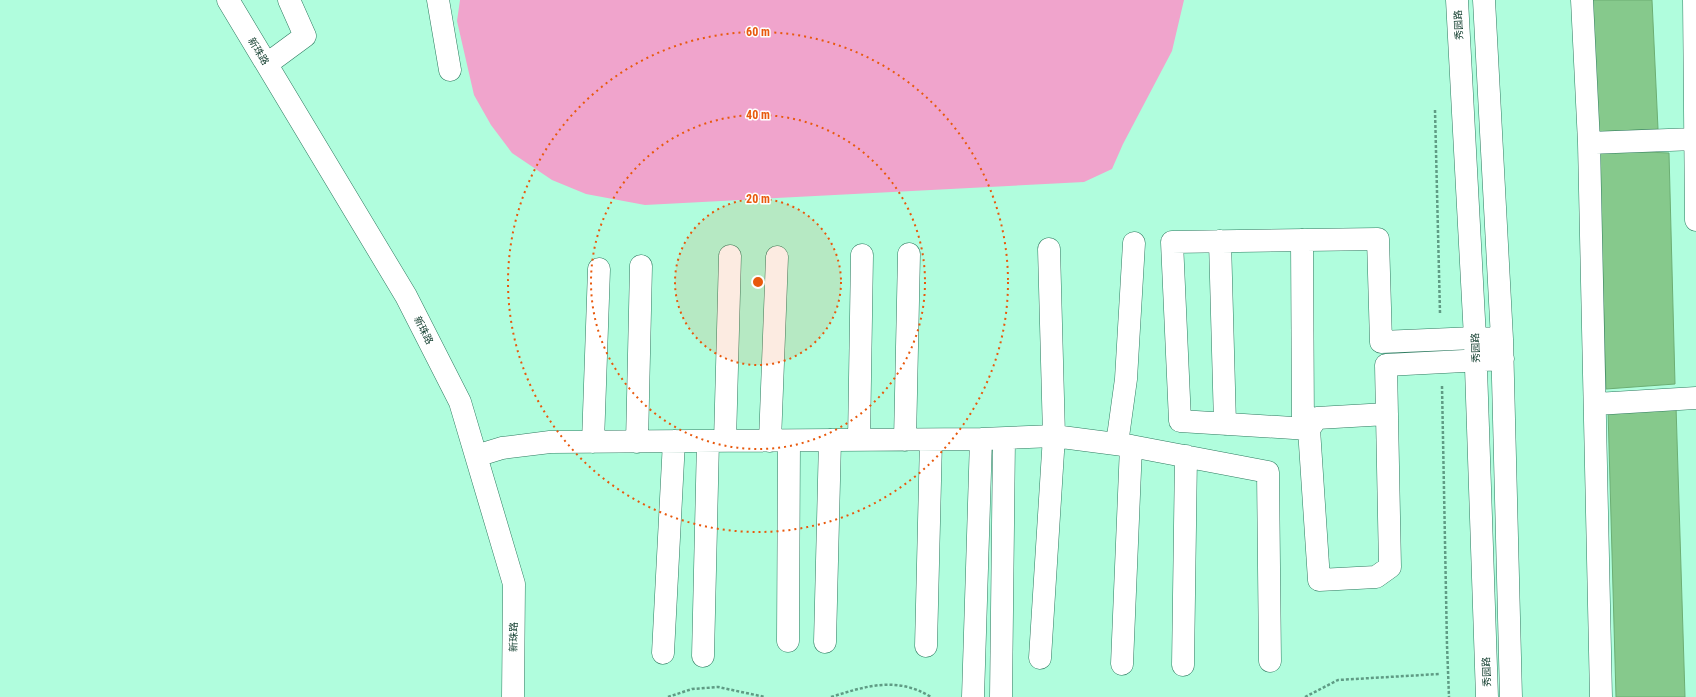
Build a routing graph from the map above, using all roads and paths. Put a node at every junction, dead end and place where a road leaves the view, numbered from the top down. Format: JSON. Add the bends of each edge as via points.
{"nodes":[{"id":1,"x":228,"y":0,"type":"edge"},
{"id":2,"x":288,"y":0,"type":"edge"},
{"id":3,"x":438,"y":0,"type":"edge"},
{"id":4,"x":1457,"y":0,"type":"edge"},
{"id":5,"x":1484,"y":0,"type":"edge"},
{"id":6,"x":1582,"y":0,"type":"edge"},
{"id":7,"x":1694,"y":0,"type":"edge"},
{"id":8,"x":267,"y":64,"type":"junction"},
{"id":9,"x":450,"y":70,"type":"dead end"},
{"id":10,"x":1695,"y":139,"type":"edge"},
{"id":11,"x":1589,"y":144,"type":"junction"},
{"id":12,"x":1696,"y":220,"type":"edge"},
{"id":13,"x":1302,"y":240,"type":"junction"},
{"id":14,"x":1220,"y":241,"type":"junction"},
{"id":15,"x":1134,"y":243,"type":"dead end"},
{"id":16,"x":1049,"y":249,"type":"dead end"},
{"id":17,"x":908,"y":254,"type":"dead end"},
{"id":18,"x":862,"y":255,"type":"dead end"},
{"id":19,"x":730,"y":256,"type":"dead end"},
{"id":20,"x":777,"y":257,"type":"dead end"},
{"id":21,"x":641,"y":266,"type":"dead end"},
{"id":22,"x":600,"y":269,"type":"dead end"},
{"id":23,"x":1475,"y":338,"type":"junction"},
{"id":24,"x":1502,"y":349,"type":"junction"},
{"id":25,"x":1476,"y":360,"type":"junction"},
{"id":26,"x":1696,"y":398,"type":"edge"},
{"id":27,"x":1596,"y":404,"type":"junction"},
{"id":28,"x":1387,"y":414,"type":"junction"},
{"id":29,"x":1225,"y":424,"type":"junction"},
{"id":30,"x":1306,"y":429,"type":"junction"},
{"id":31,"x":1054,"y":436,"type":"junction"},
{"id":32,"x":982,"y":439,"type":"junction"},
{"id":33,"x":1004,"y":439,"type":"junction"},
{"id":34,"x":830,"y":440,"type":"junction"},
{"id":35,"x":859,"y":440,"type":"junction"},
{"id":36,"x":905,"y":440,"type":"junction"},
{"id":37,"x":931,"y":440,"type":"junction"},
{"id":38,"x":674,"y":441,"type":"junction"},
{"id":39,"x":717,"y":441,"type":"junction"},
{"id":40,"x":780,"y":441,"type":"junction"},
{"id":41,"x":593,"y":442,"type":"junction"},
{"id":42,"x":637,"y":442,"type":"junction"},
{"id":43,"x":1124,"y":445,"type":"junction"},
{"id":44,"x":476,"y":456,"type":"junction"},
{"id":45,"x":1186,"y":456,"type":"junction"},
{"id":46,"x":788,"y":641,"type":"dead end"},
{"id":47,"x":825,"y":642,"type":"dead end"},
{"id":48,"x":926,"y":646,"type":"dead end"},
{"id":49,"x":663,"y":653,"type":"dead end"},
{"id":50,"x":704,"y":656,"type":"dead end"},
{"id":51,"x":1040,"y":658,"type":"dead end"},
{"id":52,"x":1270,"y":661,"type":"dead end"},
{"id":53,"x":1122,"y":664,"type":"dead end"},
{"id":54,"x":1183,"y":665,"type":"dead end"},
{"id":55,"x":1439,"y":674,"type":"dead end"},
{"id":56,"x":513,"y":697,"type":"edge"},
{"id":57,"x":668,"y":697,"type":"edge"},
{"id":58,"x":765,"y":697,"type":"edge"},
{"id":59,"x":831,"y":697,"type":"edge"},
{"id":60,"x":931,"y":697,"type":"edge"},
{"id":61,"x":973,"y":697,"type":"edge"},
{"id":62,"x":1001,"y":697,"type":"edge"},
{"id":63,"x":1305,"y":697,"type":"edge"},
{"id":64,"x":1487,"y":697,"type":"edge"},
{"id":65,"x":1511,"y":697,"type":"edge"},
{"id":66,"x":1601,"y":697,"type":"edge"}],
"edges":[{"from":1,"to":8,"type":"street","name":"新珠路"},
{"from":2,"to":8,"type":"street","via":[[305,36]]},
{"from":3,"to":9,"type":"street"},
{"from":4,"to":23,"type":"street","name":"秀园路"},
{"from":5,"to":24,"type":"street"},
{"from":6,"to":11,"type":"street"},
{"from":7,"to":10,"type":"street"},
{"from":8,"to":44,"type":"street","name":"新珠路","via":[[406,296],[460,402]]},
{"from":10,"to":11,"type":"street"},
{"from":10,"to":12,"type":"street"},
{"from":11,"to":27,"type":"street"},
{"from":13,"to":14,"type":"street"},
{"from":13,"to":23,"type":"street","via":[[1378,238],[1381,342]]},
{"from":13,"to":30,"type":"street"},
{"from":14,"to":29,"type":"street"},
{"from":14,"to":29,"type":"street","via":[[1172,242],[1180,421]]},
{"from":15,"to":43,"type":"street"},
{"from":16,"to":31,"type":"street"},
{"from":17,"to":36,"type":"street"},
{"from":18,"to":35,"type":"street"},
{"from":19,"to":39,"type":"street"},
{"from":20,"to":40,"type":"street"},
{"from":21,"to":42,"type":"street"},
{"from":22,"to":41,"type":"street"},
{"from":23,"to":24,"type":"street"},
{"from":23,"to":25,"type":"street","name":"秀园路"},
{"from":24,"to":25,"type":"street"},
{"from":24,"to":65,"type":"street"},
{"from":25,"to":28,"type":"street","via":[[1386,365]]},
{"from":25,"to":64,"type":"street","name":"秀园路"},
{"from":26,"to":27,"type":"street"},
{"from":27,"to":66,"type":"street"},
{"from":28,"to":30,"type":"street","via":[[1317,418]]},
{"from":28,"to":30,"type":"street","via":[[1390,567],[1376,577],[1319,580]]},
{"from":29,"to":30,"type":"street"},
{"from":31,"to":33,"type":"street"},
{"from":31,"to":43,"type":"street"},
{"from":31,"to":51,"type":"street"},
{"from":32,"to":33,"type":"street"},
{"from":32,"to":37,"type":"street"},
{"from":32,"to":61,"type":"street"},
{"from":33,"to":62,"type":"street"},
{"from":34,"to":35,"type":"street"},
{"from":34,"to":40,"type":"street"},
{"from":34,"to":47,"type":"street"},
{"from":35,"to":36,"type":"street"},
{"from":36,"to":37,"type":"street"},
{"from":37,"to":48,"type":"street"},
{"from":38,"to":39,"type":"street"},
{"from":38,"to":42,"type":"street"},
{"from":38,"to":49,"type":"street"},
{"from":39,"to":40,"type":"street"},
{"from":39,"to":50,"type":"street"},
{"from":40,"to":46,"type":"street"},
{"from":41,"to":42,"type":"street"},
{"from":41,"to":44,"type":"street","via":[[550,442],[509,447]]},
{"from":43,"to":45,"type":"street"},
{"from":43,"to":53,"type":"street"},
{"from":44,"to":56,"type":"street","name":"新珠路","via":[[514,584]]},
{"from":45,"to":52,"type":"street","via":[[1268,472]]},
{"from":45,"to":54,"type":"street"},
{"from":55,"to":63,"type":"path","via":[[1338,680]]},
{"from":57,"to":58,"type":"path","via":[[692,689],[718,687]]},
{"from":59,"to":60,"type":"path","via":[[863,687],[890,684],[919,690]]}]}
